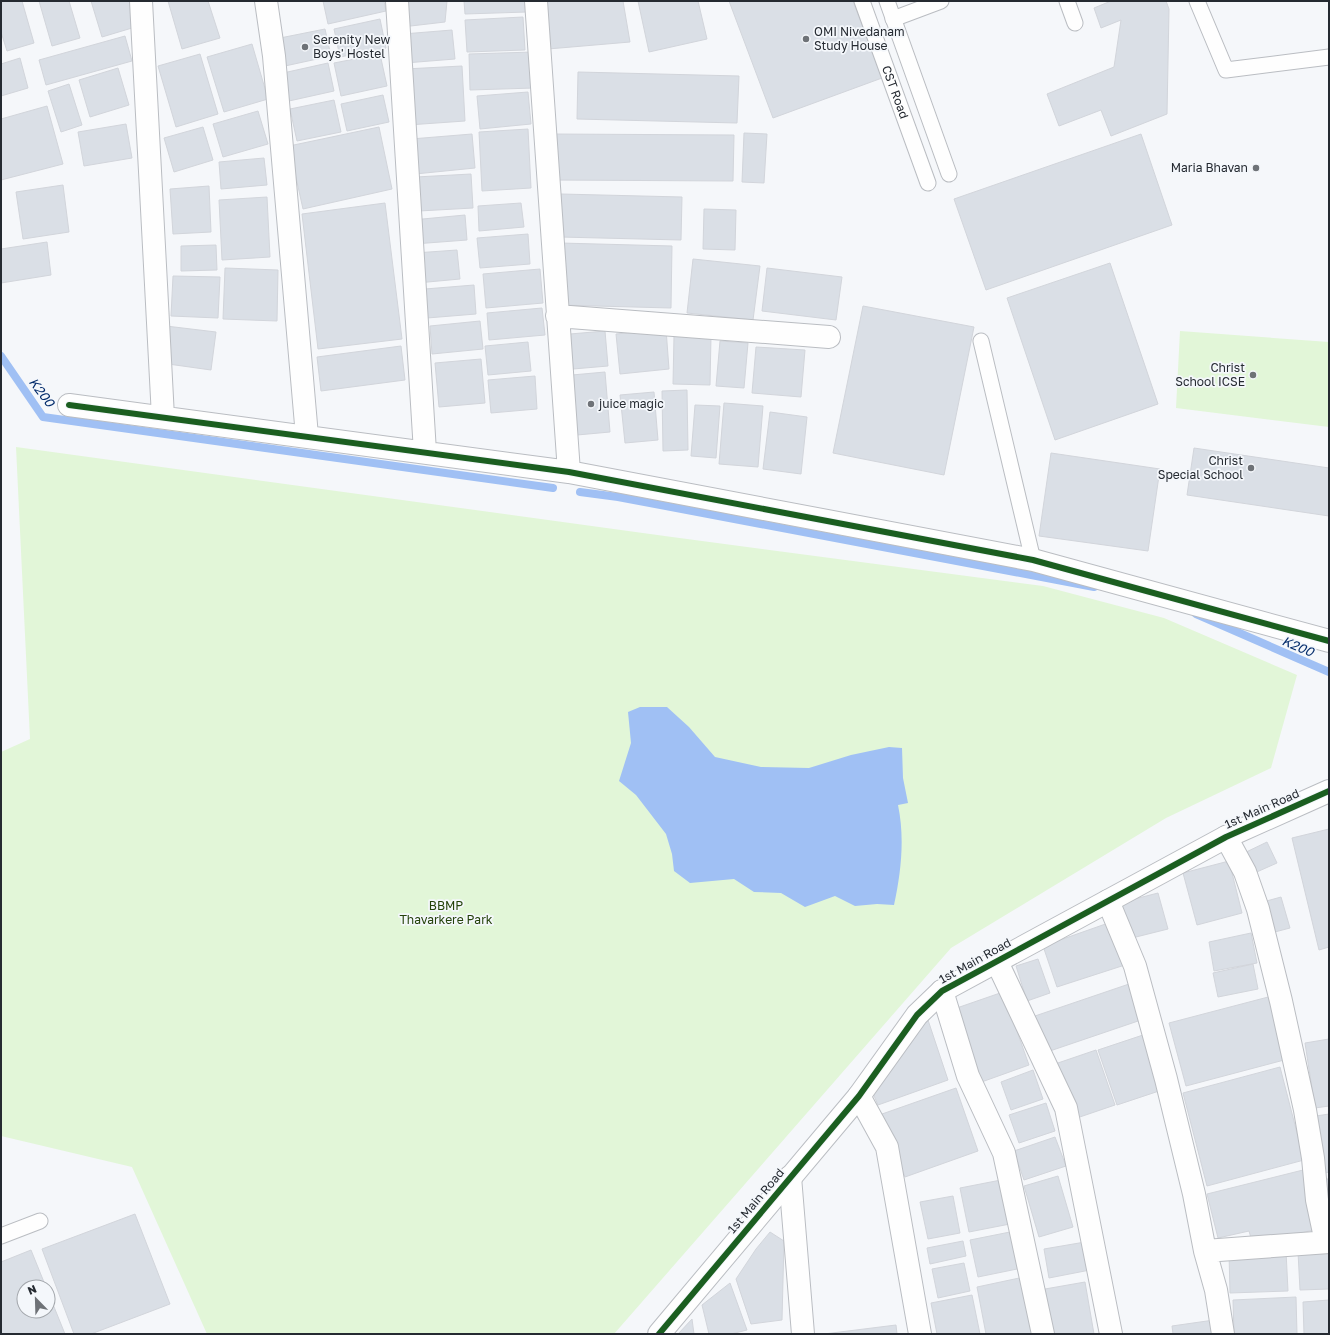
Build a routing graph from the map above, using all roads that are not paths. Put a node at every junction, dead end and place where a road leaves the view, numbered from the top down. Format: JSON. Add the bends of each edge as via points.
{"nodes":[{"id":1,"x":141,"y":1,"type":"edge"},
{"id":2,"x":266,"y":1,"type":"edge"},
{"id":3,"x":397,"y":1,"type":"edge"},
{"id":4,"x":536,"y":1,"type":"edge"},
{"id":5,"x":862,"y":1,"type":"edge"},
{"id":6,"x":887,"y":1,"type":"edge"},
{"id":7,"x":941,"y":1,"type":"edge"},
{"id":8,"x":1067,"y":1,"type":"edge"},
{"id":9,"x":1197,"y":1,"type":"edge"},
{"id":10,"x":893,"y":19,"type":"junction"},
{"id":11,"x":1075,"y":23,"type":"dead end"},
{"id":12,"x":1329,"y":57,"type":"edge"},
{"id":13,"x":949,"y":174,"type":"dead end"},
{"id":14,"x":928,"y":183,"type":"dead end"},
{"id":15,"x":558,"y":316,"type":"junction"},
{"id":16,"x":829,"y":337,"type":"dead end"},
{"id":17,"x":981,"y":341,"type":"dead end"},
{"id":18,"x":69,"y":405,"type":"dead end"},
{"id":19,"x":163,"y":418,"type":"junction"},
{"id":20,"x":307,"y":436,"type":"junction"},
{"id":21,"x":425,"y":452,"type":"junction"},
{"id":22,"x":569,"y":472,"type":"junction"},
{"id":23,"x":1033,"y":560,"type":"junction"},
{"id":24,"x":1329,"y":641,"type":"edge"},
{"id":25,"x":1329,"y":791,"type":"edge"},
{"id":26,"x":1226,"y":837,"type":"junction"},
{"id":27,"x":1108,"y":901,"type":"junction"},
{"id":28,"x":997,"y":962,"type":"junction"},
{"id":29,"x":942,"y":992,"type":"junction"},
{"id":30,"x":859,"y":1096,"type":"junction"},
{"id":31,"x":790,"y":1177,"type":"junction"},
{"id":32,"x":40,"y":1221,"type":"dead end"},
{"id":33,"x":1,"y":1236,"type":"edge"},
{"id":34,"x":1328,"y":1242,"type":"edge"},
{"id":35,"x":1205,"y":1251,"type":"junction"},
{"id":36,"x":658,"y":1334,"type":"edge"},
{"id":37,"x":803,"y":1334,"type":"edge"},
{"id":38,"x":920,"y":1334,"type":"edge"},
{"id":39,"x":1042,"y":1334,"type":"edge"},
{"id":40,"x":1111,"y":1334,"type":"edge"},
{"id":41,"x":1223,"y":1334,"type":"edge"}],
"edges":[{"from":1,"to":19,"type":"street"},
{"from":2,"to":20,"type":"street","via":[[274,56]]},
{"from":3,"to":21,"type":"street"},
{"from":4,"to":15,"type":"street"},
{"from":5,"to":14,"type":"lane","name":"CST Road"},
{"from":6,"to":10,"type":"lane"},
{"from":7,"to":10,"type":"lane"},
{"from":8,"to":11,"type":"lane"},
{"from":9,"to":12,"type":"lane","via":[[1226,70]]},
{"from":10,"to":13,"type":"lane"},
{"from":15,"to":16,"type":"street"},
{"from":15,"to":22,"type":"street"},
{"from":17,"to":23,"type":"lane"},
{"from":18,"to":19,"type":"street"},
{"from":19,"to":20,"type":"street"},
{"from":20,"to":21,"type":"street"},
{"from":21,"to":22,"type":"street"},
{"from":22,"to":23,"type":"street"},
{"from":23,"to":24,"type":"street"},
{"from":25,"to":26,"type":"street","name":"1st Main Road"},
{"from":26,"to":27,"type":"street","name":"1st Main Road"},
{"from":26,"to":34,"type":"street","via":[[1245,872],[1258,909],[1305,1110],[1317,1200]]},
{"from":27,"to":28,"type":"street","name":"1st Main Road"},
{"from":27,"to":35,"type":"street","via":[[1135,966],[1166,1078]]},
{"from":28,"to":29,"type":"street","name":"1st Main Road"},
{"from":28,"to":40,"type":"street","via":[[1066,1108]]},
{"from":29,"to":30,"type":"street","name":"1st Main Road","via":[[917,1014]]},
{"from":29,"to":39,"type":"street","via":[[968,1076],[1004,1153]]},
{"from":30,"to":31,"type":"street","name":"1st Main Road"},
{"from":30,"to":38,"type":"street","via":[[887,1147]]},
{"from":31,"to":36,"type":"street","name":"1st Main Road"},
{"from":31,"to":37,"type":"street"},
{"from":32,"to":33,"type":"lane"},
{"from":34,"to":35,"type":"street"},
{"from":35,"to":41,"type":"street","via":[[1216,1290]]}]}
